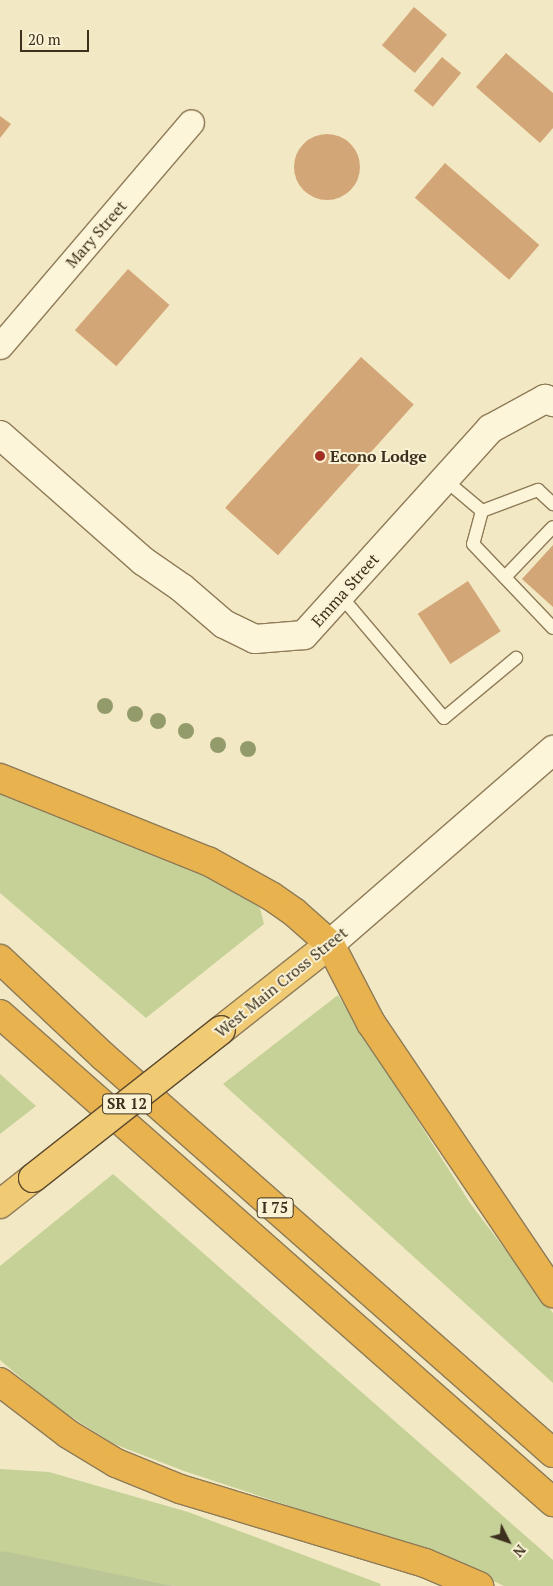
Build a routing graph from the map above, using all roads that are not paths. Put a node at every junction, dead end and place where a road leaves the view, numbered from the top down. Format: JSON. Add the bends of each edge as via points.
{"nodes":[{"id":1,"x":192,"y":122,"type":"dead end"},
{"id":2,"x":0,"y":346,"type":"edge"},
{"id":3,"x":553,"y":402,"type":"edge"},
{"id":4,"x":0,"y":435,"type":"edge"},
{"id":5,"x":444,"y":479,"type":"junction"},
{"id":6,"x":553,"y":504,"type":"edge"},
{"id":7,"x":482,"y":511,"type":"junction"},
{"id":8,"x":553,"y":527,"type":"edge"},
{"id":9,"x":505,"y":578,"type":"junction"},
{"id":10,"x":340,"y":595,"type":"junction"},
{"id":11,"x":553,"y":628,"type":"edge"},
{"id":12,"x":516,"y":658,"type":"dead end"},
{"id":13,"x":553,"y":750,"type":"edge"},
{"id":14,"x":0,"y":778,"type":"edge"},
{"id":15,"x":330,"y":944,"type":"junction"},
{"id":16,"x":0,"y":959,"type":"edge"},
{"id":17,"x":0,"y":1014,"type":"edge"},
{"id":18,"x":0,"y":1204,"type":"edge"},
{"id":19,"x":553,"y":1293,"type":"edge"},
{"id":20,"x":0,"y":1382,"type":"edge"},
{"id":21,"x":553,"y":1453,"type":"edge"},
{"id":22,"x":553,"y":1502,"type":"edge"},
{"id":23,"x":478,"y":1586,"type":"edge"}],
"edges":[{"from":1,"to":2,"type":"street","name":"Mary Street"},
{"from":3,"to":5,"type":"street","name":"Emma Street","via":[[545,399],[490,430]]},
{"from":4,"to":10,"type":"street","name":"Emma Street","via":[[143,561],[182,588],[224,624],[255,639],[304,635]]},
{"from":5,"to":7,"type":"lane"},
{"from":5,"to":10,"type":"street","name":"Emma Street"},
{"from":6,"to":7,"type":"lane","via":[[538,490]]},
{"from":7,"to":9,"type":"lane","via":[[473,544]]},
{"from":8,"to":9,"type":"lane"},
{"from":9,"to":11,"type":"lane"},
{"from":10,"to":12,"type":"lane","via":[[444,718]]},
{"from":13,"to":15,"type":"street","name":"West Main Cross Street","number":"SR 12"},
{"from":14,"to":15,"type":"highway","via":[[208,861],[271,896]]},
{"from":15,"to":18,"type":"highway","name":"West Main Cross Street","number":"SR 12","bridge":true},
{"from":15,"to":19,"type":"highway","via":[[371,1022]]},
{"from":16,"to":21,"type":"highway","number":"I 75","via":[[103,1056]]},
{"from":17,"to":22,"type":"highway","number":"I 75"},
{"from":20,"to":23,"type":"highway","via":[[68,1434],[116,1463],[180,1489],[425,1563]]}]}
